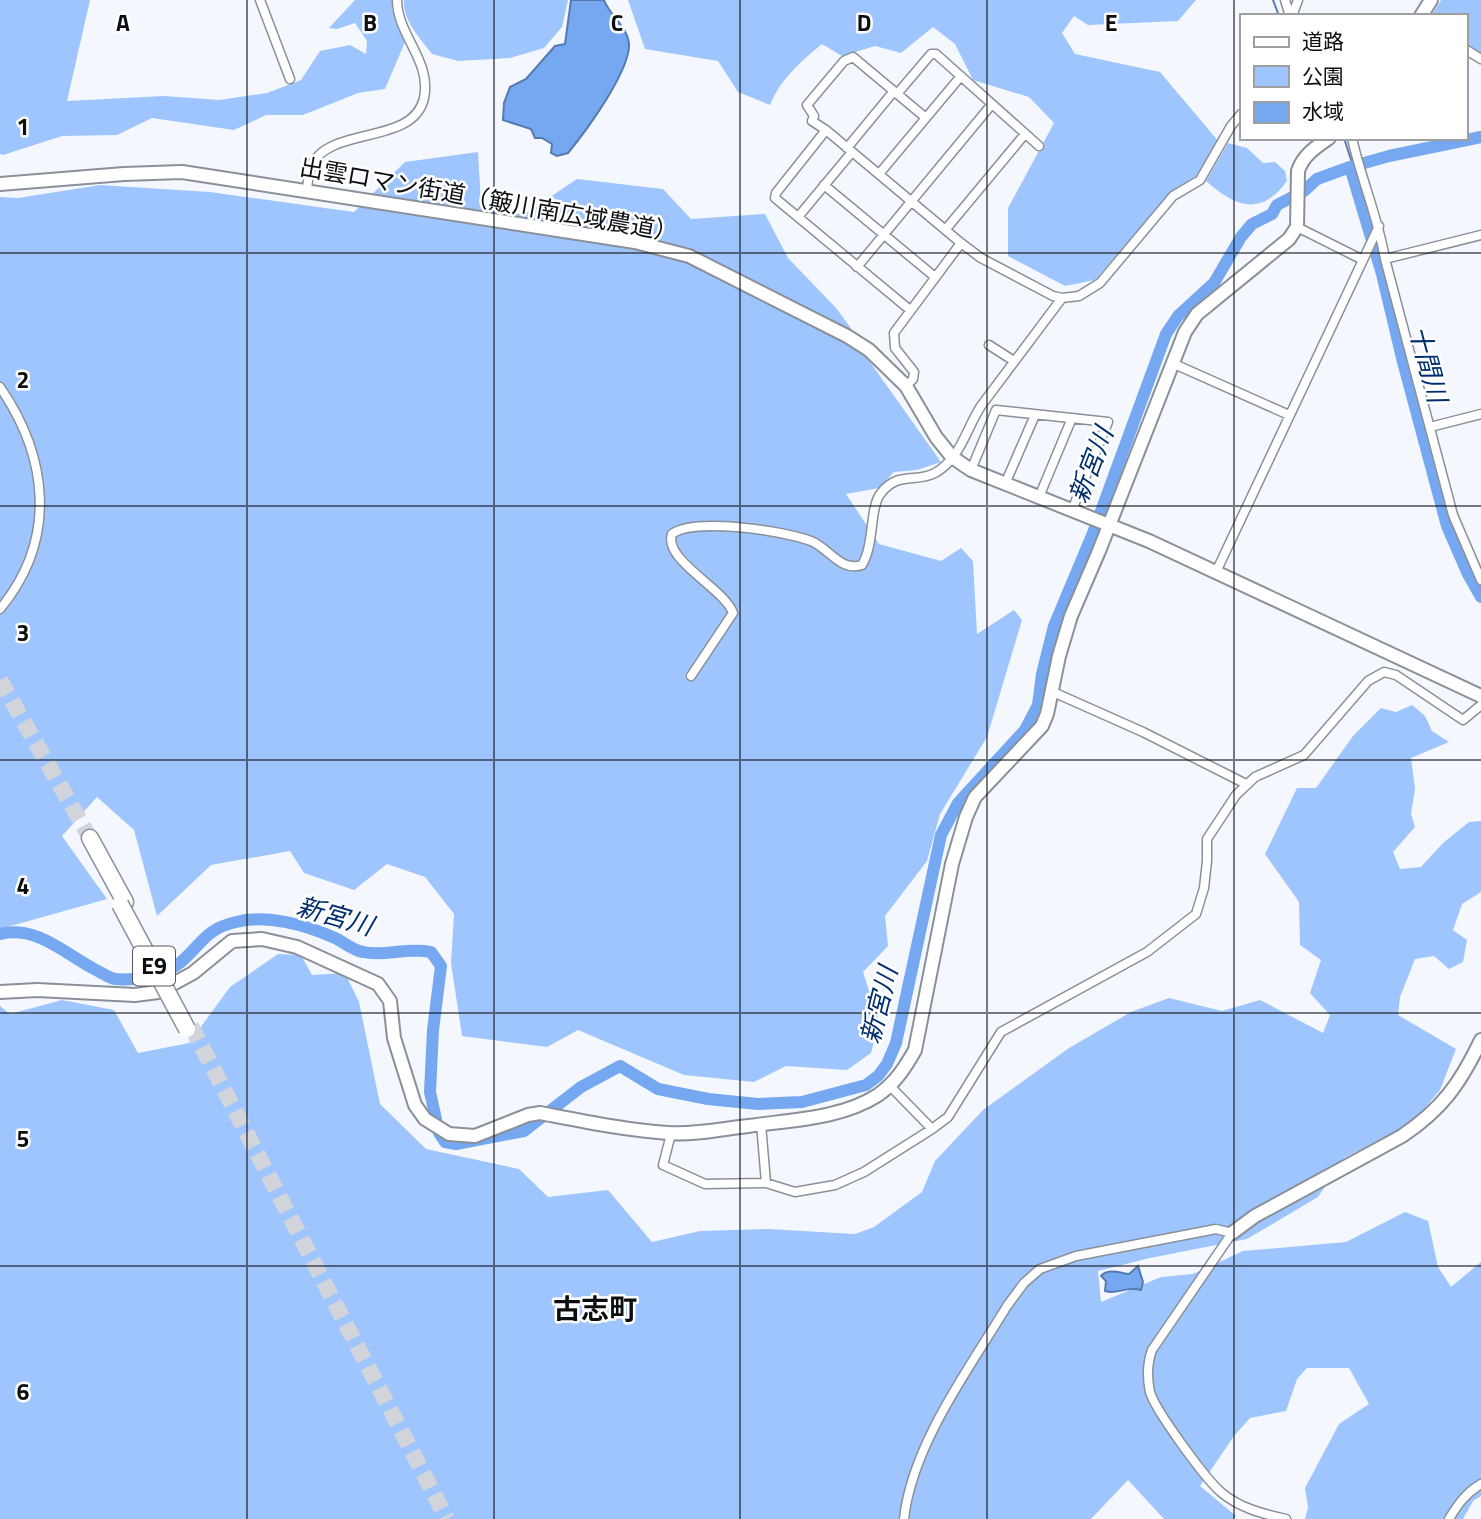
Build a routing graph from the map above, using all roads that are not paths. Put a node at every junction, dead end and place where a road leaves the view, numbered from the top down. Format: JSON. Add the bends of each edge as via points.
{"nodes":[{"id":1,"x":260,"y":0,"type":"edge"},
{"id":2,"x":397,"y":0,"type":"edge"},
{"id":3,"x":961,"y":76,"type":"junction"},
{"id":4,"x":290,"y":79,"type":"dead end"},
{"id":5,"x":896,"y":93,"type":"junction"},
{"id":6,"x":992,"y":104,"type":"junction"},
{"id":7,"x":1240,"y":115,"type":"edge"},
{"id":8,"x":926,"y":118,"type":"junction"},
{"id":9,"x":827,"y":130,"type":"junction"},
{"id":10,"x":1025,"y":134,"type":"junction"},
{"id":11,"x":1327,"y":140,"type":"edge"},
{"id":12,"x":1353,"y":140,"type":"edge"},
{"id":13,"x":1039,"y":145,"type":"dead end"},
{"id":14,"x":850,"y":150,"type":"junction"},
{"id":15,"x":879,"y":174,"type":"junction"},
{"id":16,"x":0,"y":184,"type":"edge"},
{"id":17,"x":824,"y":186,"type":"junction"},
{"id":18,"x":307,"y":190,"type":"junction"},
{"id":19,"x":912,"y":202,"type":"junction"},
{"id":20,"x":798,"y":218,"type":"junction"},
{"id":21,"x":1379,"y":226,"type":"junction"},
{"id":22,"x":1297,"y":227,"type":"junction"},
{"id":23,"x":946,"y":229,"type":"junction"},
{"id":24,"x":884,"y":235,"type":"junction"},
{"id":25,"x":1481,"y":235,"type":"edge"},
{"id":26,"x":961,"y":243,"type":"junction"},
{"id":27,"x":1385,"y":258,"type":"junction"},
{"id":28,"x":1363,"y":260,"type":"junction"},
{"id":29,"x":857,"y":267,"type":"junction"},
{"id":30,"x":935,"y":277,"type":"junction"},
{"id":31,"x":1062,"y":298,"type":"junction"},
{"id":32,"x":910,"y":310,"type":"junction"},
{"id":33,"x":989,"y":345,"type":"dead end"},
{"id":34,"x":1014,"y":361,"type":"junction"},
{"id":35,"x":1172,"y":363,"type":"junction"},
{"id":36,"x":906,"y":386,"type":"junction"},
{"id":37,"x":0,"y":387,"type":"edge"},
{"id":38,"x":1481,"y":414,"type":"edge"},
{"id":39,"x":1035,"y":415,"type":"junction"},
{"id":40,"x":1289,"y":415,"type":"junction"},
{"id":41,"x":1072,"y":418,"type":"junction"},
{"id":42,"x":1430,"y":426,"type":"junction"},
{"id":43,"x":953,"y":457,"type":"junction"},
{"id":44,"x":971,"y":470,"type":"junction"},
{"id":45,"x":1005,"y":484,"type":"junction"},
{"id":46,"x":1039,"y":497,"type":"junction"},
{"id":47,"x":1072,"y":510,"type":"junction"},
{"id":48,"x":1101,"y":522,"type":"junction"},
{"id":49,"x":1216,"y":572,"type":"junction"},
{"id":50,"x":1481,"y":580,"type":"edge"},
{"id":51,"x":0,"y":609,"type":"edge"},
{"id":52,"x":691,"y":676,"type":"dead end"},
{"id":53,"x":1053,"y":692,"type":"junction"},
{"id":54,"x":1481,"y":696,"type":"edge"},
{"id":55,"x":1481,"y":705,"type":"edge"},
{"id":56,"x":1246,"y":784,"type":"junction"},
{"id":57,"x":88,"y":839,"type":"tunnel mouth"},
{"id":58,"x":0,"y":992,"type":"edge"},
{"id":59,"x":189,"y":1028,"type":"tunnel mouth"},
{"id":60,"x":1481,"y":1040,"type":"edge"},
{"id":61,"x":890,"y":1086,"type":"junction"},
{"id":62,"x":761,"y":1124,"type":"junction"},
{"id":63,"x":932,"y":1129,"type":"junction"},
{"id":64,"x":671,"y":1134,"type":"junction"},
{"id":65,"x":766,"y":1183,"type":"junction"},
{"id":66,"x":1232,"y":1233,"type":"junction"},
{"id":67,"x":1481,"y":1484,"type":"edge"},
{"id":68,"x":904,"y":1519,"type":"edge"},
{"id":69,"x":1286,"y":1519,"type":"edge"},
{"id":70,"x":1449,"y":1519,"type":"edge"}],
"edges":[{"from":1,"to":4,"type":"street"},
{"from":2,"to":18,"type":"street","via":[[421,64],[426,86],[422,106],[401,124],[328,147],[313,162]]},
{"from":3,"to":5,"type":"street","via":[[931,54]]},
{"from":3,"to":6,"type":"street"},
{"from":3,"to":8,"type":"street"},
{"from":5,"to":8,"type":"street"},
{"from":5,"to":9,"type":"street","via":[[853,57],[844,61],[807,105],[812,121]]},
{"from":5,"to":14,"type":"street"},
{"from":6,"to":10,"type":"street"},
{"from":6,"to":19,"type":"street"},
{"from":7,"to":31,"type":"street","via":[[1200,180],[1173,197],[1100,283],[1079,296]]},
{"from":8,"to":15,"type":"street"},
{"from":9,"to":14,"type":"street"},
{"from":9,"to":20,"type":"street","via":[[776,193],[778,202]]},
{"from":10,"to":13,"type":"street"},
{"from":10,"to":23,"type":"street"},
{"from":11,"to":22,"type":"street","via":[[1303,159],[1298,171]]},
{"from":12,"to":21,"type":"street"},
{"from":14,"to":15,"type":"street"},
{"from":14,"to":17,"type":"street"},
{"from":15,"to":19,"type":"street"},
{"from":16,"to":18,"type":"street","name":"出雲ロマン街道（簸川南広域農道）","via":[[182,172]]},
{"from":17,"to":20,"type":"street"},
{"from":17,"to":24,"type":"street"},
{"from":18,"to":36,"type":"street","name":"出雲ロマン街道（簸川南広域農道）","via":[[635,242],[689,256],[847,336],[869,350]]},
{"from":19,"to":23,"type":"street"},
{"from":19,"to":24,"type":"street"},
{"from":20,"to":29,"type":"street"},
{"from":21,"to":27,"type":"street"},
{"from":21,"to":28,"type":"street"},
{"from":22,"to":28,"type":"street"},
{"from":22,"to":35,"type":"street","via":[[1289,239],[1197,314]]},
{"from":23,"to":26,"type":"street"},
{"from":24,"to":29,"type":"street"},
{"from":24,"to":30,"type":"street"},
{"from":25,"to":27,"type":"street"},
{"from":26,"to":30,"type":"street"},
{"from":26,"to":31,"type":"street","via":[[981,258]]},
{"from":27,"to":42,"type":"street"},
{"from":28,"to":40,"type":"street"},
{"from":29,"to":32,"type":"street"},
{"from":30,"to":32,"type":"street"},
{"from":31,"to":34,"type":"street"},
{"from":32,"to":36,"type":"street","via":[[893,339],[914,372]]},
{"from":33,"to":34,"type":"street"},
{"from":34,"to":43,"type":"street","via":[[971,421]]},
{"from":35,"to":40,"type":"street"},
{"from":35,"to":48,"type":"street"},
{"from":36,"to":43,"type":"street","name":"出雲ロマン街道（簸川南広域農道）","via":[[936,438]]},
{"from":37,"to":51,"type":"street","via":[[29,437],[40,494],[33,550],[22,577]]},
{"from":38,"to":42,"type":"street"},
{"from":39,"to":41,"type":"street"},
{"from":39,"to":44,"type":"street","via":[[996,410]]},
{"from":39,"to":45,"type":"street"},
{"from":40,"to":49,"type":"street"},
{"from":41,"to":46,"type":"street"},
{"from":41,"to":47,"type":"street","via":[[1108,422]]},
{"from":42,"to":50,"type":"street","via":[[1453,515]]},
{"from":43,"to":44,"type":"street","name":"出雲ロマン街道（簸川南広域農道）"},
{"from":43,"to":52,"type":"street","via":[[933,474],[901,478],[881,492],[875,502],[868,555],[855,567],[839,562],[814,542],[794,536],[712,526],[676,531],[670,540],[672,548],[733,613]]},
{"from":44,"to":45,"type":"street","name":"出雲ロマン街道（簸川南広域農道）"},
{"from":45,"to":46,"type":"street","name":"出雲ロマン街道（簸川南広域農道）"},
{"from":46,"to":47,"type":"street","name":"出雲ロマン街道（簸川南広域農道）"},
{"from":47,"to":48,"type":"street","name":"出雲ロマン街道（簸川南広域農道）"},
{"from":48,"to":49,"type":"street","name":"出雲ロマン街道（簸川南広域農道）"},
{"from":48,"to":53,"type":"street","via":[[1059,656]]},
{"from":49,"to":54,"type":"street","name":"出雲ロマン街道（簸川南広域農道）"},
{"from":53,"to":56,"type":"street"},
{"from":53,"to":61,"type":"street","via":[[1042,726],[975,797],[966,817],[952,864],[915,1050]]},
{"from":55,"to":56,"type":"street","via":[[1463,720],[1396,676],[1384,673],[1368,681],[1304,755]]},
{"from":56,"to":63,"type":"street","via":[[1207,839],[1204,888],[1196,915],[1147,952],[1001,1032],[948,1117]]},
{"from":57,"to":59,"type":"highway","number":"E9","bridge":true},
{"from":58,"to":64,"type":"street","via":[[158,992],[193,973],[232,941],[262,939],[297,947],[378,984],[390,1001],[394,1038],[415,1105],[425,1119],[449,1134],[474,1136],[540,1113]]},
{"from":60,"to":66,"type":"street","via":[[1450,1094],[1423,1122]]},
{"from":61,"to":62,"type":"street","via":[[834,1113]]},
{"from":61,"to":63,"type":"street"},
{"from":62,"to":64,"type":"street"},
{"from":62,"to":65,"type":"street"},
{"from":63,"to":65,"type":"street","via":[[835,1185],[795,1192]]},
{"from":64,"to":65,"type":"street","via":[[663,1165],[705,1184]]},
{"from":66,"to":68,"type":"street","via":[[1216,1229],[1076,1256],[1040,1269],[1000,1317],[920,1457]]},
{"from":66,"to":69,"type":"street","via":[[1152,1350],[1147,1362],[1151,1395],[1185,1450],[1221,1493],[1252,1511]]},
{"from":67,"to":70,"type":"street"}]}
